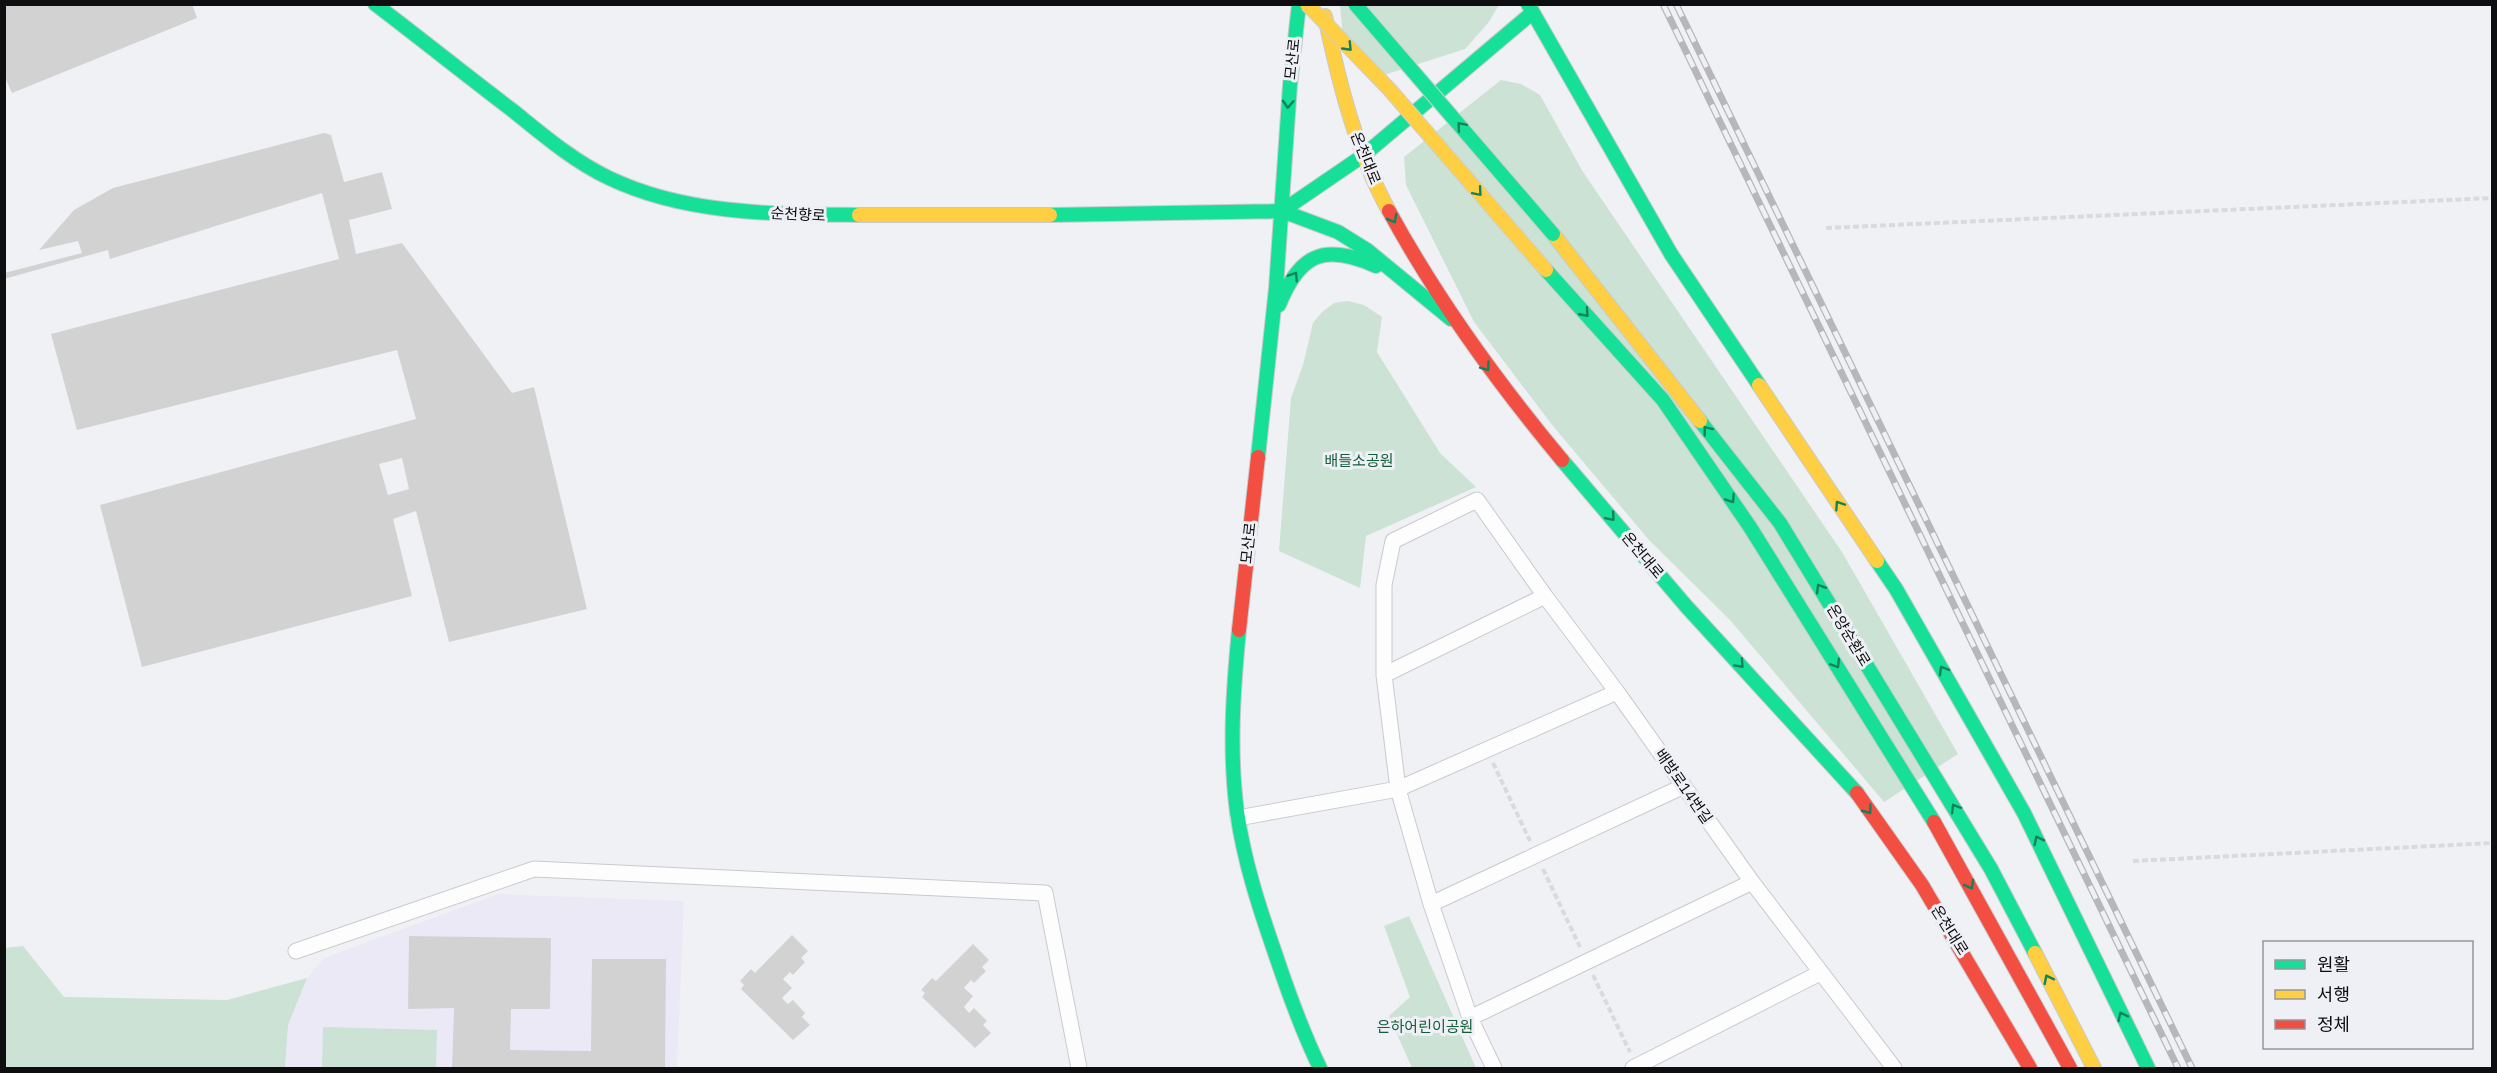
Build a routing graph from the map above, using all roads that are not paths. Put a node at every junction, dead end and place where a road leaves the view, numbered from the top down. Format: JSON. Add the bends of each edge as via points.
{"nodes":[{"id":1,"x":375,"y":4,"type":"edge"},
{"id":2,"x":1299,"y":4,"type":"edge"},
{"id":3,"x":1307,"y":4,"type":"edge"},
{"id":4,"x":1324,"y":4,"type":"edge"},
{"id":5,"x":1355,"y":4,"type":"edge"},
{"id":6,"x":1530,"y":9,"type":"edge"},
{"id":7,"x":1364,"y":154,"type":"junction"},
{"id":8,"x":1282,"y":211,"type":"junction"},
{"id":9,"x":1400,"y":279,"type":"junction"},
{"id":10,"x":1452,"y":320,"type":"junction"},
{"id":11,"x":1272,"y":330,"type":"junction"},
{"id":12,"x":1545,"y":596,"type":"junction"},
{"id":13,"x":1384,"y":675,"type":"junction"},
{"id":14,"x":1617,"y":692,"type":"junction"},
{"id":15,"x":1684,"y":786,"type":"junction"},
{"id":16,"x":1398,"y":789,"type":"junction"},
{"id":17,"x":1238,"y":818,"type":"junction"},
{"id":18,"x":1752,"y":882,"type":"junction"},
{"id":19,"x":1431,"y":904,"type":"junction"},
{"id":20,"x":296,"y":951,"type":"dead end"},
{"id":21,"x":1820,"y":972,"type":"junction"},
{"id":22,"x":1470,"y":1018,"type":"junction"},
{"id":23,"x":1079,"y":1068,"type":"edge"},
{"id":24,"x":1320,"y":1068,"type":"edge"},
{"id":25,"x":1494,"y":1068,"type":"edge"},
{"id":26,"x":1635,"y":1068,"type":"edge"},
{"id":27,"x":1894,"y":1068,"type":"edge"},
{"id":28,"x":2030,"y":1068,"type":"edge"},
{"id":29,"x":2070,"y":1068,"type":"edge"},
{"id":30,"x":2094,"y":1068,"type":"edge"},
{"id":31,"x":2148,"y":1068,"type":"edge"}],
"edges":[{"from":1,"to":8,"type":"main road","name":"순천향로","via":[[563,150],[608,178],[692,205],[776,213],[952,217]]},
{"from":2,"to":8,"type":"main road","name":"모산로","one_way":true,"via":[[1290,71]]},
{"from":3,"to":29,"type":"main road","name":"온양순환로","one_way":true,"bridge":true,"via":[[1390,90],[1663,400],[1750,527],[1944,838]]},
{"from":4,"to":7,"type":"main road","name":"온천대로","via":[[1341,95]]},
{"from":30,"to":5,"type":"main road","name":"온양순환로","one_way":true,"bridge":true,"via":[[1991,869],[1780,523],[1553,234]]},
{"from":6,"to":7,"type":"main road"},
{"from":31,"to":6,"type":"main road","one_way":true,"via":[[2024,813],[1896,589],[1671,254]]},
{"from":7,"to":8,"type":"main road"},
{"from":7,"to":10,"type":"main road","name":"온천대로","one_way":true,"via":[[1388,211]]},
{"from":8,"to":9,"type":"main road","via":[[1338,232],[1367,250]]},
{"from":8,"to":11,"type":"main road","name":"모산로"},
{"from":9,"to":10,"type":"main road"},
{"from":11,"to":9,"type":"main road","one_way":true,"via":[[1290,281],[1304,262],[1322,254],[1369,263]]},
{"from":10,"to":28,"type":"main road","name":"온천대로","one_way":true,"via":[[1500,385],[1685,604],[1841,773],[1910,866]]},
{"from":11,"to":17,"type":"main road","name":"모산로","via":[[1236,656],[1233,728]]},
{"from":12,"to":13,"type":"street"},
{"from":12,"to":13,"type":"street","name":"배방로14번길","via":[[1477,500],[1393,541],[1384,585]]},
{"from":12,"to":14,"type":"street","name":"배방로14번길"},
{"from":13,"to":16,"type":"street"},
{"from":14,"to":15,"type":"street","name":"배방로14번길"},
{"from":14,"to":16,"type":"street"},
{"from":15,"to":18,"type":"street","name":"배방로14번길"},
{"from":15,"to":19,"type":"street"},
{"from":16,"to":17,"type":"street"},
{"from":16,"to":19,"type":"street"},
{"from":17,"to":24,"type":"main road","name":"모산로","via":[[1244,856],[1264,924],[1303,1036]]},
{"from":18,"to":21,"type":"street","name":"배방로14번길"},
{"from":18,"to":22,"type":"street"},
{"from":19,"to":22,"type":"street"},
{"from":20,"to":23,"type":"street","via":[[534,869],[1045,893]]},
{"from":21,"to":26,"type":"street"},
{"from":21,"to":27,"type":"street","name":"배방로14번길"},
{"from":22,"to":25,"type":"street"}]}
